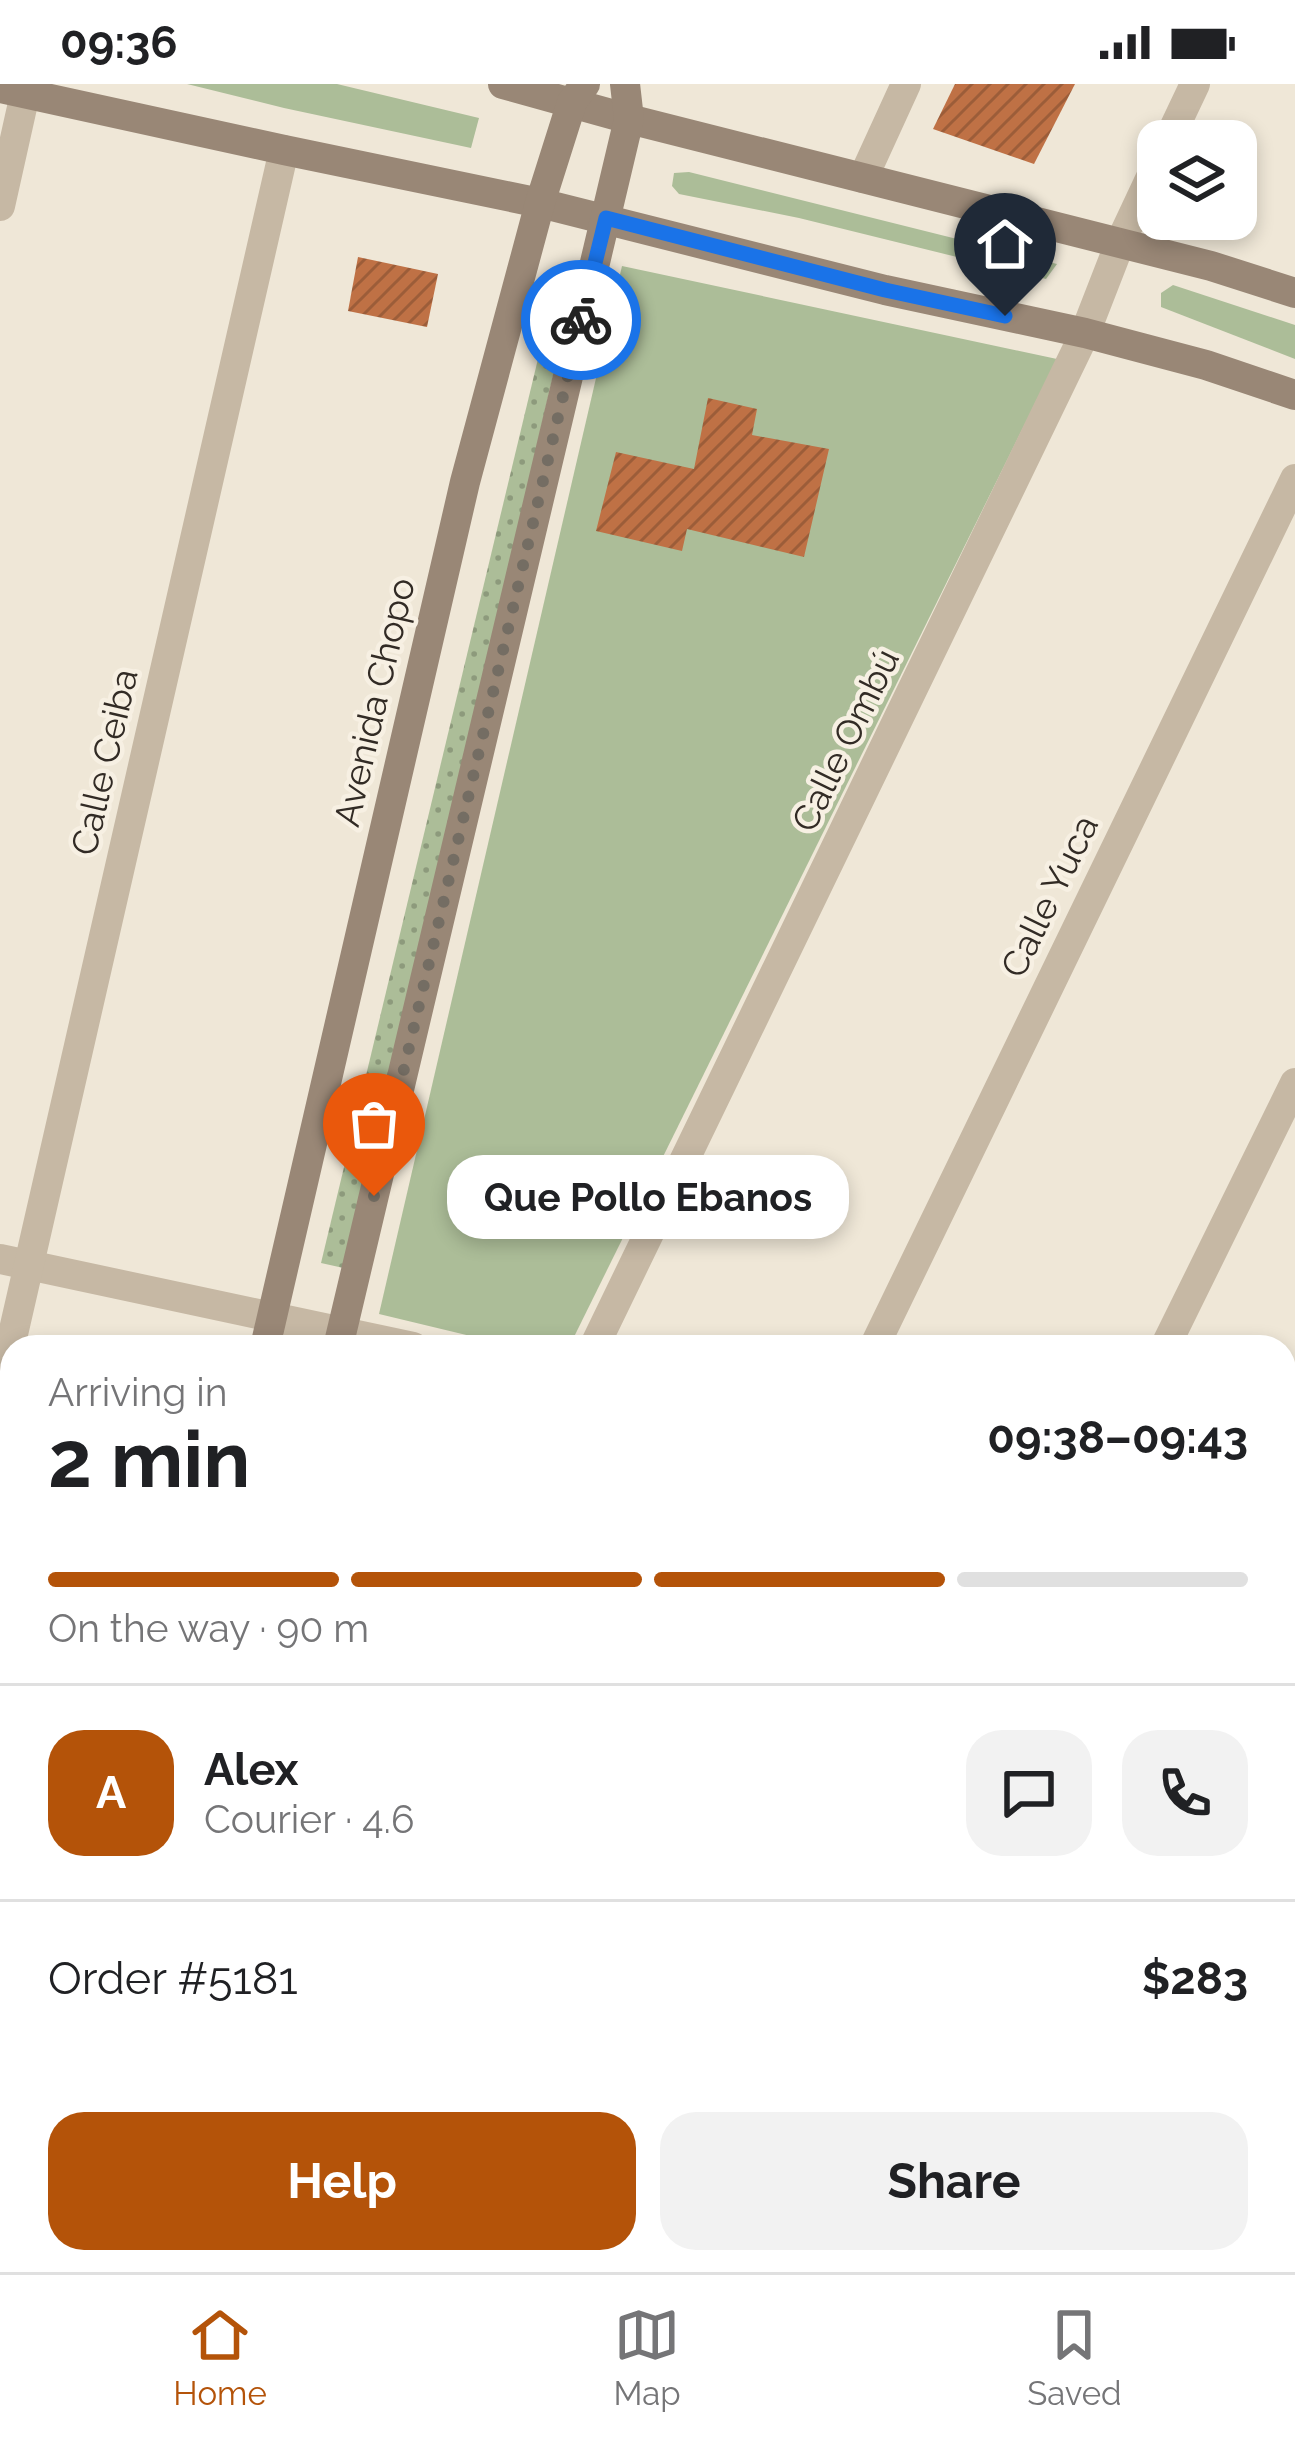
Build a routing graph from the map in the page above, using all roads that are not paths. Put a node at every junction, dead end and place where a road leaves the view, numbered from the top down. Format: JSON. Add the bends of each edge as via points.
{"nodes":[{"id":1,"x":503,"y":84,"type":"edge"},
{"id":2,"x":625,"y":84,"type":"edge"},
{"id":3,"x":906,"y":84,"type":"edge"},
{"id":4,"x":1195,"y":84,"type":"edge"},
{"id":5,"x":13,"y":91,"type":"edge"},
{"id":6,"x":579,"y":93,"type":"edge"},
{"id":7,"x":629,"y":119,"type":"junction"},
{"id":8,"x":1178,"y":120,"type":"edge"},
{"id":9,"x":284,"y":151,"type":"junction"},
{"id":10,"x":863,"y":178,"type":"junction"},
{"id":11,"x":539,"y":203,"type":"junction"},
{"id":12,"x":0,"y":206,"type":"edge"},
{"id":13,"x":1137,"y":207,"type":"edge"},
{"id":14,"x":606,"y":218,"type":"junction"},
{"id":15,"x":1120,"y":243,"type":"junction"},
{"id":16,"x":1295,"y":292,"type":"edge"},
{"id":17,"x":1085,"y":333,"type":"junction"},
{"id":18,"x":1295,"y":395,"type":"edge"},
{"id":19,"x":1295,"y":479,"type":"edge"},
{"id":20,"x":1295,"y":1083,"type":"edge"},
{"id":21,"x":14,"y":1262,"type":"edge"},
{"id":22,"x":269,"y":1332,"type":"edge"},
{"id":23,"x":6,"y":1335,"type":"edge"},
{"id":24,"x":299,"y":1335,"type":"edge"},
{"id":25,"x":341,"y":1335,"type":"edge"},
{"id":26,"x":600,"y":1335,"type":"edge"},
{"id":27,"x":880,"y":1335,"type":"edge"},
{"id":28,"x":1172,"y":1335,"type":"edge"}],
"edges":[{"from":1,"to":6,"type":"street"},
{"from":2,"to":7,"type":"street"},
{"from":3,"to":10,"type":"street"},
{"from":4,"to":8,"type":"street"},
{"from":5,"to":9,"type":"street"},
{"from":5,"to":12,"type":"street"},
{"from":6,"to":7,"type":"street"},
{"from":6,"to":11,"type":"street","name":"Avenida Chopo"},
{"from":7,"to":10,"type":"street"},
{"from":7,"to":14,"type":"street"},
{"from":9,"to":11,"type":"street"},
{"from":9,"to":21,"type":"street","name":"Calle Ceiba"},
{"from":10,"to":15,"type":"street"},
{"from":11,"to":14,"type":"street"},
{"from":11,"to":22,"type":"street","name":"Avenida Chopo","via":[[465,482]]},
{"from":13,"to":15,"type":"street","name":"Calle Ombú"},
{"from":14,"to":17,"type":"street"},
{"from":14,"to":25,"type":"street"},
{"from":15,"to":16,"type":"street"},
{"from":15,"to":17,"type":"street","name":"Calle Ombú"},
{"from":17,"to":18,"type":"street"},
{"from":17,"to":26,"type":"street","name":"Calle Ombú"},
{"from":19,"to":27,"type":"street","name":"Calle Yuca"},
{"from":20,"to":28,"type":"street"},
{"from":21,"to":22,"type":"street"},
{"from":21,"to":23,"type":"street","name":"Calle Ceiba"},
{"from":22,"to":24,"type":"street"}]}
